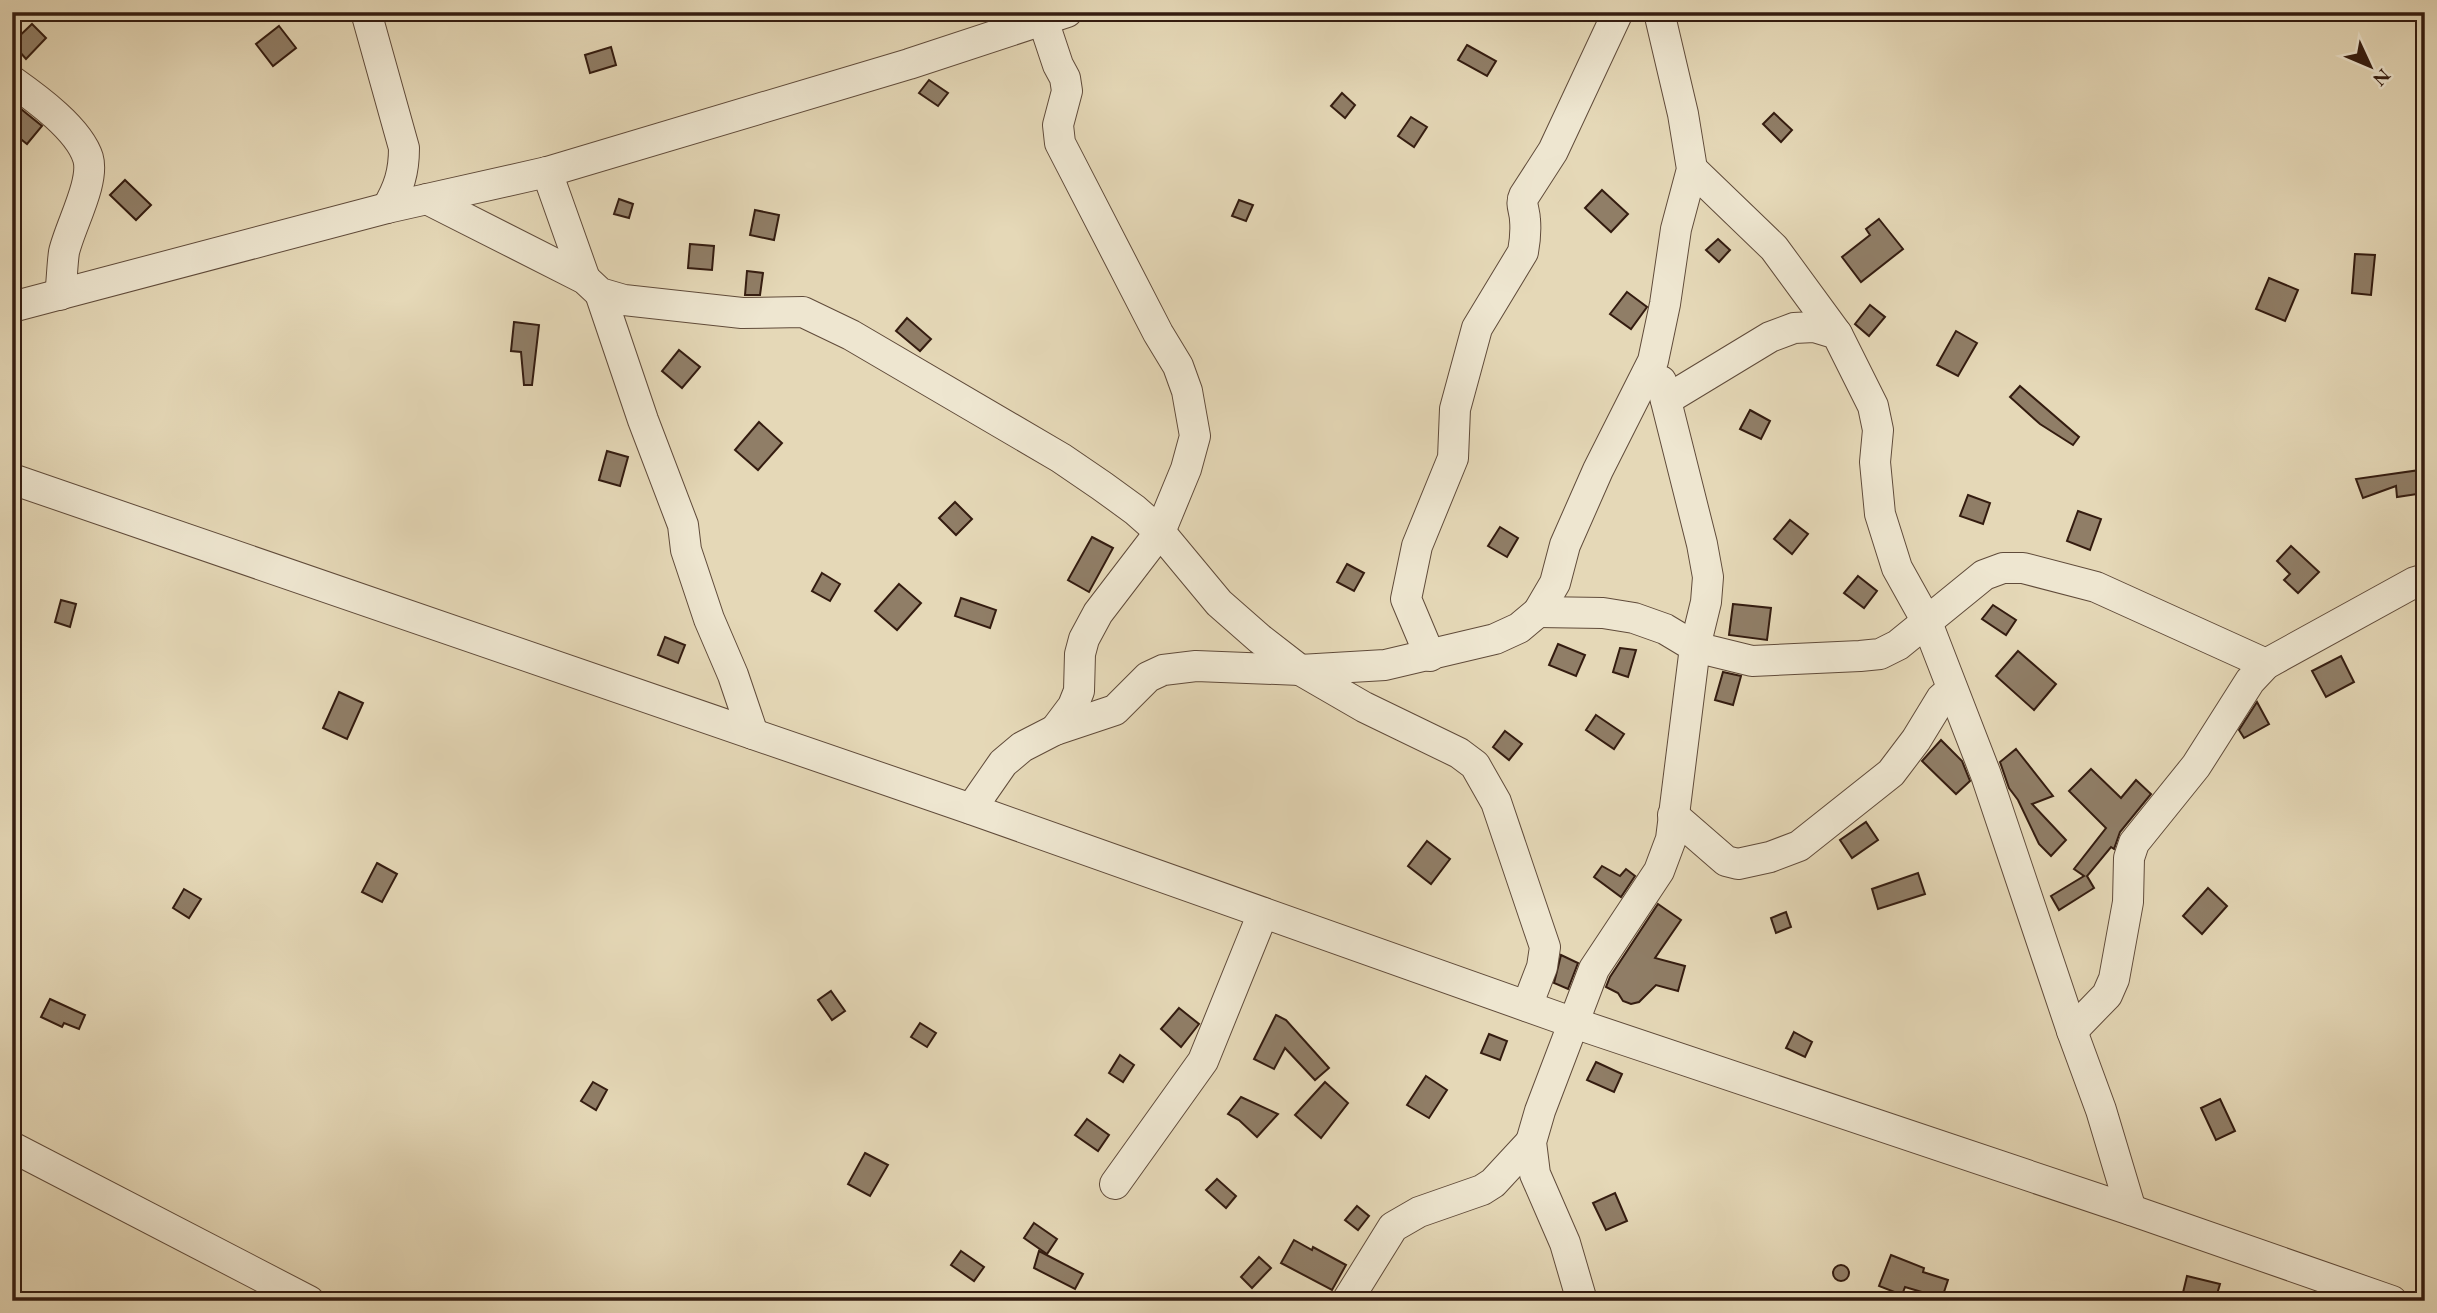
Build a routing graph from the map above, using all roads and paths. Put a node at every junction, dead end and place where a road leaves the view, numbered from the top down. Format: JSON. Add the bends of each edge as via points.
{"nodes":[{"id":1,"x":366,"y":12,"type":"edge"},
{"id":2,"x":1618,"y":12,"type":"edge"},
{"id":3,"x":1659,"y":12,"type":"edge"},
{"id":4,"x":1055,"y":16,"type":"edge"},
{"id":5,"x":12,"y":81,"type":"edge"},
{"id":6,"x":606,"y":156,"type":"junction"},
{"id":7,"x":1692,"y":169,"type":"junction"},
{"id":8,"x":547,"y":172,"type":"junction"},
{"id":9,"x":427,"y":199,"type":"junction"},
{"id":10,"x":558,"y":201,"type":"junction"},
{"id":11,"x":387,"y":208,"type":"junction"},
{"id":12,"x":593,"y":286,"type":"junction"},
{"id":13,"x":60,"y":295,"type":"junction"},
{"id":14,"x":12,"y":307,"type":"edge"},
{"id":15,"x":1837,"y":334,"type":"junction"},
{"id":16,"x":1653,"y":361,"type":"junction"},
{"id":17,"x":1666,"y":400,"type":"junction"},
{"id":18,"x":12,"y":479,"type":"edge"},
{"id":19,"x":1160,"y":532,"type":"junction"},
{"id":20,"x":2425,"y":579,"type":"edge"},
{"id":21,"x":1538,"y":612,"type":"junction"},
{"id":22,"x":1926,"y":620,"type":"junction"},
{"id":23,"x":1695,"y":647,"type":"junction"},
{"id":24,"x":1430,"y":656,"type":"junction"},
{"id":25,"x":2266,"y":664,"type":"junction"},
{"id":26,"x":1300,"y":670,"type":"junction"},
{"id":27,"x":1951,"y":690,"type":"junction"},
{"id":28,"x":1055,"y":730,"type":"junction"},
{"id":29,"x":753,"y":734,"type":"junction"},
{"id":30,"x":971,"y":809,"type":"junction"},
{"id":31,"x":1673,"y":815,"type":"junction"},
{"id":32,"x":1263,"y":913,"type":"junction"},
{"id":33,"x":1527,"y":1006,"type":"junction"},
{"id":34,"x":1574,"y":1023,"type":"junction"},
{"id":35,"x":2072,"y":1031,"type":"junction"},
{"id":36,"x":1531,"y":1142,"type":"junction"},
{"id":37,"x":12,"y":1147,"type":"edge"},
{"id":38,"x":1115,"y":1184,"type":"dead end"},
{"id":39,"x":2131,"y":1210,"type":"junction"},
{"id":40,"x":309,"y":1301,"type":"edge"},
{"id":41,"x":1347,"y":1301,"type":"edge"},
{"id":42,"x":1583,"y":1301,"type":"edge"},
{"id":43,"x":2392,"y":1301,"type":"edge"}],
"edges":[{"from":1,"to":11,"type":"street","via":[[404,148],[404,169]]},
{"from":2,"to":24,"type":"street","via":[[1553,151],[1521,202],[1526,237],[1523,252],[1477,328],[1466,365],[1455,409],[1453,458],[1417,546],[1406,594]]},
{"from":3,"to":7,"type":"street"},
{"from":4,"to":6,"type":"street"},
{"from":4,"to":19,"type":"street","via":[[1058,65],[1067,91],[1058,125],[1060,144],[1188,391],[1195,436]]},
{"from":5,"to":13,"type":"street","via":[[69,128],[89,160],[88,178],[64,252]]},
{"from":6,"to":8,"type":"street"},
{"from":6,"to":10,"type":"street"},
{"from":7,"to":15,"type":"street","via":[[1774,248]]},
{"from":7,"to":16,"type":"street","via":[[1676,229]]},
{"from":8,"to":9,"type":"street"},
{"from":8,"to":10,"type":"street"},
{"from":9,"to":11,"type":"street"},
{"from":9,"to":12,"type":"street"},
{"from":10,"to":12,"type":"street"},
{"from":11,"to":13,"type":"street"},
{"from":12,"to":19,"type":"street","via":[[624,300],[742,313],[803,312],[851,335],[1061,458]]},
{"from":12,"to":29,"type":"street","via":[[683,524],[686,550]]},
{"from":13,"to":14,"type":"street"},
{"from":15,"to":17,"type":"street","via":[[1804,327],[1770,337]]},
{"from":15,"to":22,"type":"street","via":[[1873,406],[1880,514],[1898,568]]},
{"from":16,"to":17,"type":"street"},
{"from":16,"to":21,"type":"street","via":[[1598,470],[1565,545],[1555,583]]},
{"from":17,"to":23,"type":"street","via":[[1708,577]]},
{"from":18,"to":29,"type":"street"},
{"from":19,"to":26,"type":"street","via":[[1219,603]]},
{"from":19,"to":28,"type":"street","via":[[1098,613],[1084,639],[1079,691]]},
{"from":20,"to":25,"type":"street"},
{"from":21,"to":23,"type":"street","via":[[1634,618]]},
{"from":21,"to":24,"type":"street","via":[[1495,639]]},
{"from":22,"to":23,"type":"street","via":[[1880,654],[1752,661]]},
{"from":22,"to":25,"type":"street","via":[[1984,575],[2003,568],[2023,568],[2096,587]]},
{"from":22,"to":27,"type":"street"},
{"from":23,"to":31,"type":"street"},
{"from":24,"to":26,"type":"street","via":[[1385,665]]},
{"from":25,"to":35,"type":"street","via":[[2250,681],[2196,766],[2134,843],[2114,979],[2107,995]]},
{"from":26,"to":28,"type":"street","via":[[1196,666],[1163,670],[1148,677],[1115,710]]},
{"from":26,"to":33,"type":"street","via":[[1475,765],[1496,802],[1545,947]]},
{"from":27,"to":31,"type":"street","via":[[1891,773],[1799,846],[1738,864],[1726,861]]},
{"from":27,"to":35,"type":"street","via":[[1986,775]]},
{"from":28,"to":30,"type":"street","via":[[1003,763]]},
{"from":29,"to":30,"type":"street"},
{"from":30,"to":32,"type":"street"},
{"from":31,"to":34,"type":"street","via":[[1671,839],[1659,871],[1594,970]]},
{"from":32,"to":33,"type":"street"},
{"from":32,"to":38,"type":"street","via":[[1203,1061]]},
{"from":33,"to":34,"type":"street"},
{"from":34,"to":36,"type":"street"},
{"from":34,"to":39,"type":"street"},
{"from":35,"to":39,"type":"street"},
{"from":36,"to":41,"type":"street","via":[[1482,1190],[1419,1212],[1393,1227]]},
{"from":36,"to":42,"type":"street","via":[[1535,1174],[1565,1243]]},
{"from":37,"to":40,"type":"street"},
{"from":39,"to":43,"type":"street"}]}
